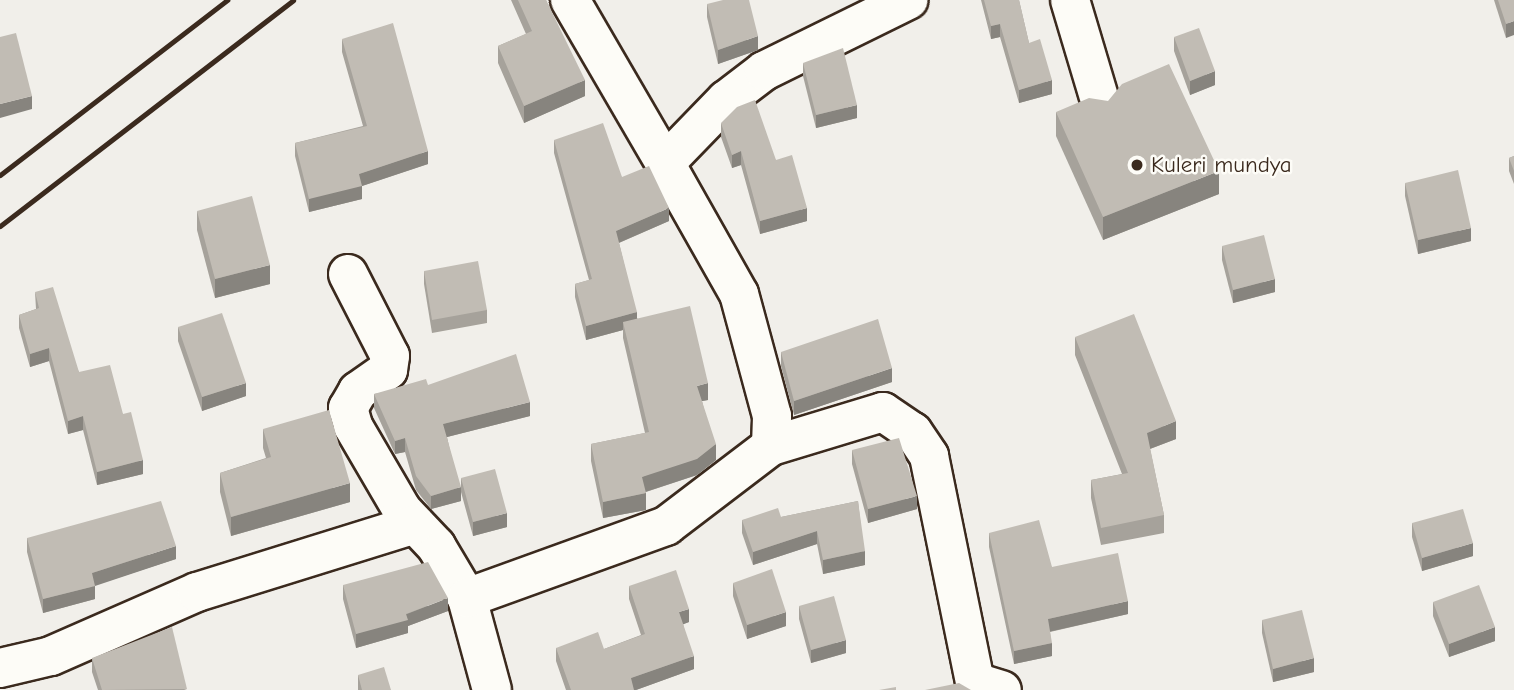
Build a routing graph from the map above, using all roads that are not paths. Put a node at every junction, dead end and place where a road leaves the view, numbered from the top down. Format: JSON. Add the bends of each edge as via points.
{"nodes":[{"id":1,"x":570,"y":0,"type":"edge"},
{"id":2,"x":908,"y":0,"type":"edge"},
{"id":3,"x":1070,"y":0,"type":"edge"},
{"id":4,"x":1101,"y":104,"type":"edge"},
{"id":5,"x":664,"y":163,"type":"junction"},
{"id":6,"x":348,"y":274,"type":"dead end"},
{"id":7,"x":771,"y":446,"type":"junction"},
{"id":8,"x":415,"y":524,"type":"junction"},
{"id":9,"x":467,"y":598,"type":"junction"},
{"id":10,"x":0,"y":668,"type":"edge"},
{"id":11,"x":492,"y":690,"type":"edge"},
{"id":12,"x":1002,"y":690,"type":"edge"}],
"edges":[{"from":1,"to":5,"type":"street"},
{"from":2,"to":5,"type":"street","via":[[764,71],[726,100]]},
{"from":3,"to":4,"type":"street"},
{"from":5,"to":7,"type":"street","via":[[739,294],[772,415]]},
{"from":6,"to":8,"type":"street","via":[[390,356],[388,370],[358,391],[348,408],[353,426]]},
{"from":7,"to":9,"type":"street","via":[[666,526]]},
{"from":7,"to":12,"type":"street","via":[[883,412],[913,432],[929,456],[975,682]]},
{"from":8,"to":9,"type":"street"},
{"from":8,"to":10,"type":"street","via":[[197,592],[51,656]]},
{"from":9,"to":11,"type":"street"}]}
